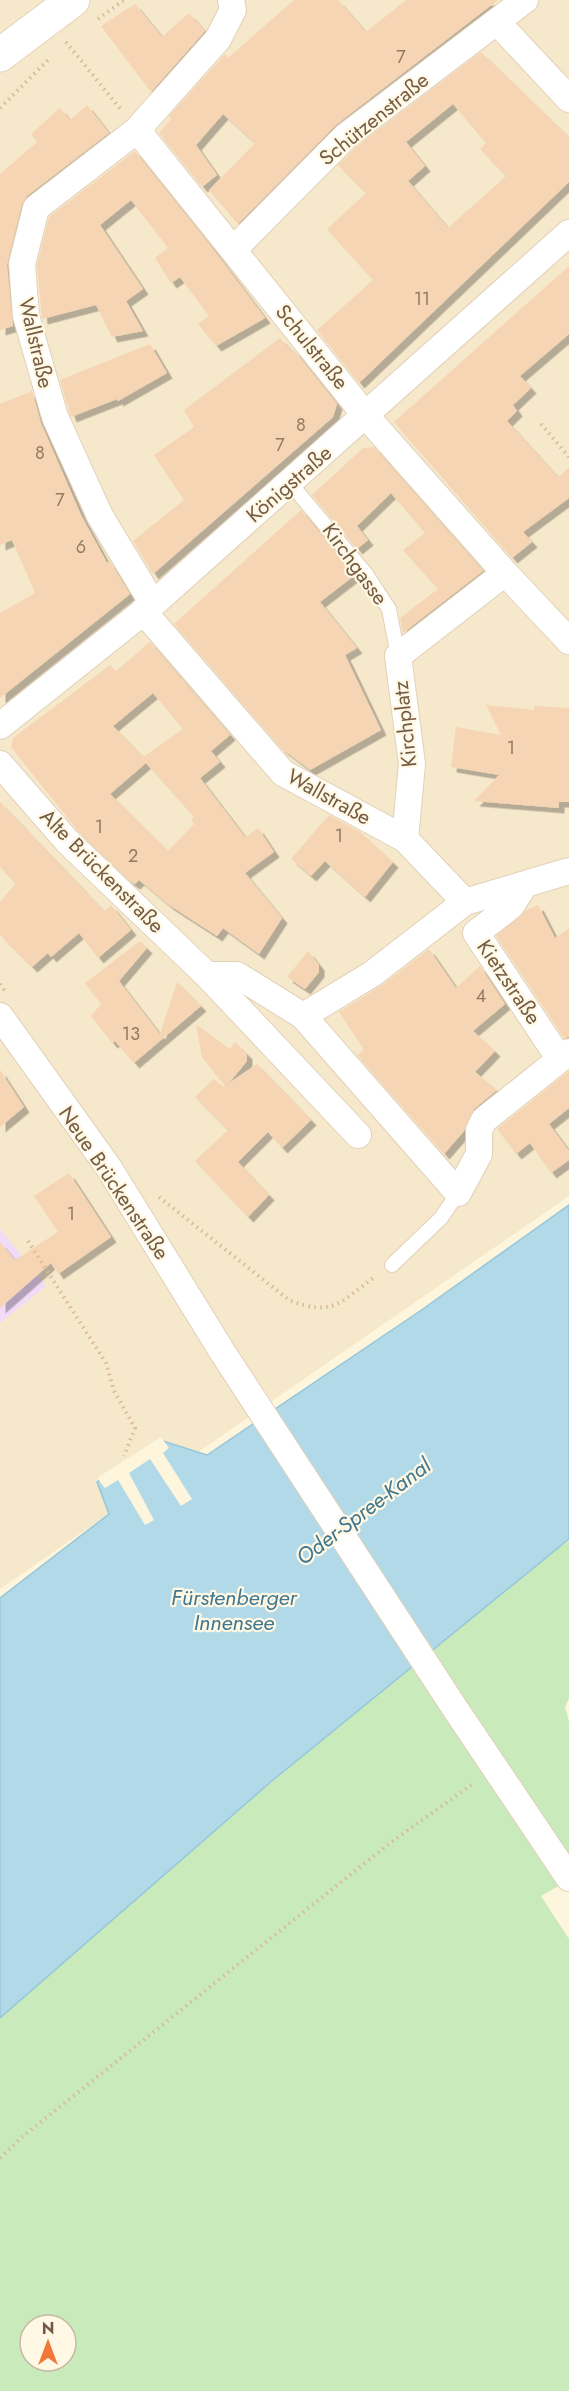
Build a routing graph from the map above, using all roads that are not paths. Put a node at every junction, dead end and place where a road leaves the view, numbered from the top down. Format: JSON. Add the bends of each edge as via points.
{"nodes":[{"id":1,"x":231,"y":0,"type":"edge"},
{"id":2,"x":525,"y":0,"type":"edge"},
{"id":3,"x":84,"y":11,"type":"edge"},
{"id":4,"x":497,"y":22,"type":"junction"},
{"id":5,"x":0,"y":55,"type":"edge"},
{"id":6,"x":569,"y":99,"type":"edge"},
{"id":7,"x":137,"y":130,"type":"junction"},
{"id":8,"x":569,"y":233,"type":"edge"},
{"id":9,"x":234,"y":249,"type":"junction"},
{"id":10,"x":366,"y":416,"type":"junction"},
{"id":11,"x":290,"y":483,"type":"junction"},
{"id":12,"x":505,"y":573,"type":"junction"},
{"id":13,"x":148,"y":607,"type":"junction"},
{"id":14,"x":569,"y":640,"type":"edge"},
{"id":15,"x":398,"y":656,"type":"junction"},
{"id":16,"x":0,"y":726,"type":"edge"},
{"id":17,"x":0,"y":764,"type":"edge"},
{"id":18,"x":405,"y":839,"type":"junction"},
{"id":19,"x":569,"y":871,"type":"edge"},
{"id":20,"x":524,"y":886,"type":"junction"},
{"id":21,"x":465,"y":902,"type":"junction"},
{"id":22,"x":207,"y":975,"type":"junction"},
{"id":23,"x":0,"y":1016,"type":"edge"},
{"id":24,"x":303,"y":1016,"type":"junction"},
{"id":25,"x":564,"y":1055,"type":"edge"},
{"id":26,"x":358,"y":1135,"type":"dead end"},
{"id":27,"x":458,"y":1193,"type":"junction"},
{"id":28,"x":392,"y":1265,"type":"road end"},
{"id":29,"x":569,"y":1878,"type":"edge"}],
"edges":[{"from":1,"to":7,"type":"street","name":"Wallstraße","via":[[233,10],[218,39]]},
{"from":2,"to":4,"type":"street","name":"Schützenstraße"},
{"from":3,"to":5,"type":"main road"},
{"from":4,"to":6,"type":"street"},
{"from":4,"to":9,"type":"street","name":"Schützenstraße","via":[[346,136]]},
{"from":7,"to":9,"type":"street","name":"Schulstraße"},
{"from":7,"to":13,"type":"street","name":"Wallstraße","via":[[36,208],[22,264],[26,315],[55,417],[100,516]]},
{"from":8,"to":10,"type":"street","name":"Königstraße"},
{"from":9,"to":10,"type":"street","name":"Schulstraße"},
{"from":10,"to":11,"type":"street","name":"Königstraße"},
{"from":10,"to":12,"type":"street","name":"Schulstraße"},
{"from":11,"to":13,"type":"street","name":"Königstraße"},
{"from":11,"to":15,"type":"lane","name":"Kirchgasse","via":[[359,565],[389,609]]},
{"from":12,"to":14,"type":"street","name":"Schulstraße"},
{"from":12,"to":15,"type":"street","name":"Kirchplatz"},
{"from":13,"to":16,"type":"street","name":"Königstraße"},
{"from":13,"to":18,"type":"street","name":"Wallstraße","via":[[283,773]]},
{"from":15,"to":18,"type":"street","name":"Kirchplatz","via":[[412,764]]},
{"from":17,"to":22,"type":"street","name":"Alte Brückenstraße","via":[[67,841]]},
{"from":18,"to":21,"type":"street"},
{"from":19,"to":20,"type":"street"},
{"from":20,"to":21,"type":"street"},
{"from":20,"to":25,"type":"street","name":"Kietzstraße","via":[[511,906],[476,933]]},
{"from":21,"to":24,"type":"street","via":[[372,974]]},
{"from":22,"to":24,"type":"street","via":[[237,975]]},
{"from":22,"to":26,"type":"street","name":"Alte Brückenstraße"},
{"from":23,"to":29,"type":"street","name":"Neue Brückenstraße","via":[[109,1168],[223,1353]]},
{"from":24,"to":27,"type":"street"},
{"from":25,"to":27,"type":"street","name":"Kietzstraße","via":[[484,1120],[479,1130],[479,1154]]},
{"from":27,"to":28,"type":"lane","via":[[441,1218]]}]}
